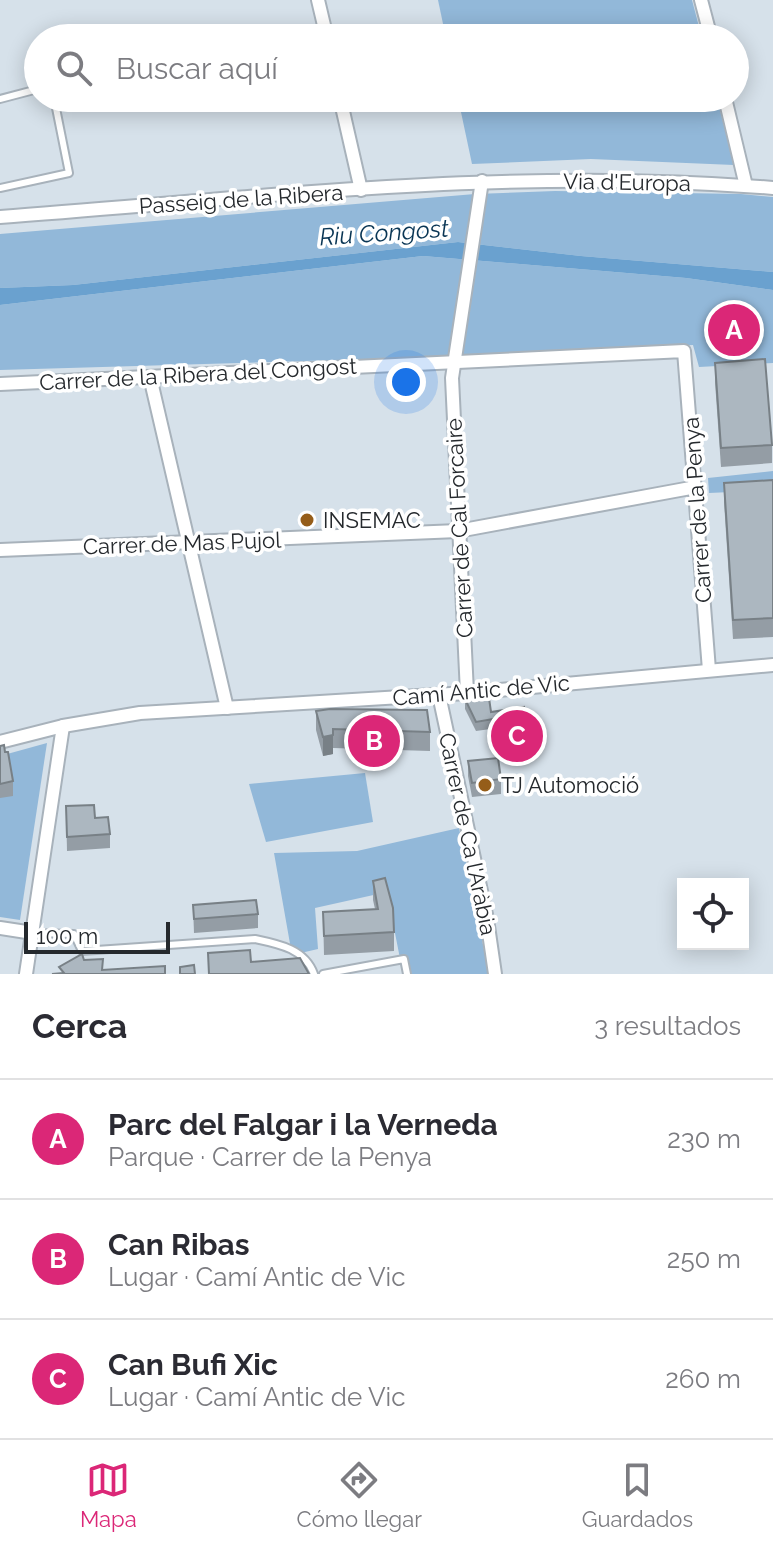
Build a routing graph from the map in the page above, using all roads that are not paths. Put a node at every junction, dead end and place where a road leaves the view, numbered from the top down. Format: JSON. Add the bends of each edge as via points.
{"nodes":[{"id":1,"x":318,"y":0,"type":"edge"},
{"id":2,"x":701,"y":0,"type":"edge"},
{"id":3,"x":324,"y":24,"type":"edge"},
{"id":4,"x":707,"y":24,"type":"edge"},
{"id":5,"x":24,"y":93,"type":"edge"},
{"id":6,"x":0,"y":99,"type":"edge"},
{"id":7,"x":57,"y":112,"type":"edge"},
{"id":8,"x":343,"y":112,"type":"edge"},
{"id":9,"x":728,"y":112,"type":"edge"},
{"id":10,"x":482,"y":181,"type":"junction"},
{"id":11,"x":746,"y":186,"type":"junction"},
{"id":12,"x":0,"y":188,"type":"edge"},
{"id":13,"x":773,"y":188,"type":"edge"},
{"id":14,"x":361,"y":190,"type":"junction"},
{"id":15,"x":0,"y":217,"type":"edge"},
{"id":16,"x":684,"y":351,"type":"joint"},
{"id":17,"x":455,"y":358,"type":"junction"},
{"id":18,"x":150,"y":377,"type":"junction"},
{"id":19,"x":0,"y":384,"type":"edge"},
{"id":20,"x":696,"y":487,"type":"junction"},
{"id":21,"x":458,"y":531,"type":"junction"},
{"id":22,"x":188,"y":542,"type":"junction"},
{"id":23,"x":0,"y":550,"type":"edge"},
{"id":24,"x":773,"y":665,"type":"edge"},
{"id":25,"x":709,"y":670,"type":"junction"},
{"id":26,"x":467,"y":693,"type":"junction"},
{"id":27,"x":439,"y":695,"type":"junction"},
{"id":28,"x":227,"y":708,"type":"junction"},
{"id":29,"x":63,"y":726,"type":"junction"},
{"id":30,"x":0,"y":742,"type":"edge"},
{"id":31,"x":0,"y":928,"type":"edge"},
{"id":32,"x":33,"y":933,"type":"junction"},
{"id":33,"x":346,"y":971,"type":"edge"},
{"id":34,"x":26,"y":974,"type":"edge"},
{"id":35,"x":314,"y":974,"type":"edge"},
{"id":36,"x":323,"y":974,"type":"edge"},
{"id":37,"x":407,"y":974,"type":"edge"},
{"id":38,"x":495,"y":974,"type":"edge"}],
"edges":[{"from":1,"to":3,"type":"street"},
{"from":2,"to":4,"type":"street"},
{"from":5,"to":6,"type":"lane"},
{"from":7,"to":12,"type":"lane","via":[[69,173]]},
{"from":8,"to":14,"type":"street"},
{"from":9,"to":11,"type":"street"},
{"from":10,"to":11,"type":"street","name":"Via d'Europa","via":[[606,179]]},
{"from":10,"to":14,"type":"street","name":"Passeig de la Ribera"},
{"from":10,"to":17,"type":"street","name":"Carrer de Cal Forcaire"},
{"from":11,"to":13,"type":"street","name":"Via d'Europa"},
{"from":14,"to":15,"type":"street","name":"Passeig de la Ribera"},
{"from":16,"to":17,"type":"street","name":"Carrer de la Ribera del Congost"},
{"from":16,"to":20,"type":"street","name":"Carrer de la Penya"},
{"from":17,"to":18,"type":"street","name":"Carrer de la Ribera del Congost"},
{"from":17,"to":21,"type":"street","name":"Carrer de Cal Forcaire"},
{"from":18,"to":19,"type":"street","name":"Carrer de la Ribera del Congost"},
{"from":18,"to":22,"type":"street"},
{"from":20,"to":21,"type":"street","name":"Carrer de Mas Pujol"},
{"from":20,"to":25,"type":"street","name":"Carrer de la Penya"},
{"from":21,"to":22,"type":"street","name":"Carrer de Mas Pujol"},
{"from":21,"to":26,"type":"street","name":"Carrer de Cal Forcaire"},
{"from":22,"to":23,"type":"street","name":"Carrer de Mas Pujol"},
{"from":22,"to":28,"type":"street"},
{"from":24,"to":25,"type":"street","name":"Camí Antic de Vic"},
{"from":25,"to":26,"type":"street","name":"Camí Antic de Vic"},
{"from":26,"to":27,"type":"street","name":"Camí Antic de Vic"},
{"from":27,"to":28,"type":"street","name":"Camí Antic de Vic"},
{"from":27,"to":38,"type":"street","name":"Carrer de Ca l'Aràbia"},
{"from":28,"to":29,"type":"street","name":"Camí Antic de Vic","via":[[140,713]]},
{"from":29,"to":30,"type":"street","name":"Camí Antic de Vic"},
{"from":29,"to":32,"type":"street"},
{"from":31,"to":32,"type":"street"},
{"from":32,"to":34,"type":"street"},
{"from":32,"to":35,"type":"lane","via":[[74,934],[82,951],[255,939],[305,957]]},
{"from":33,"to":36,"type":"lane"},
{"from":33,"to":37,"type":"lane","via":[[404,959]]}]}
